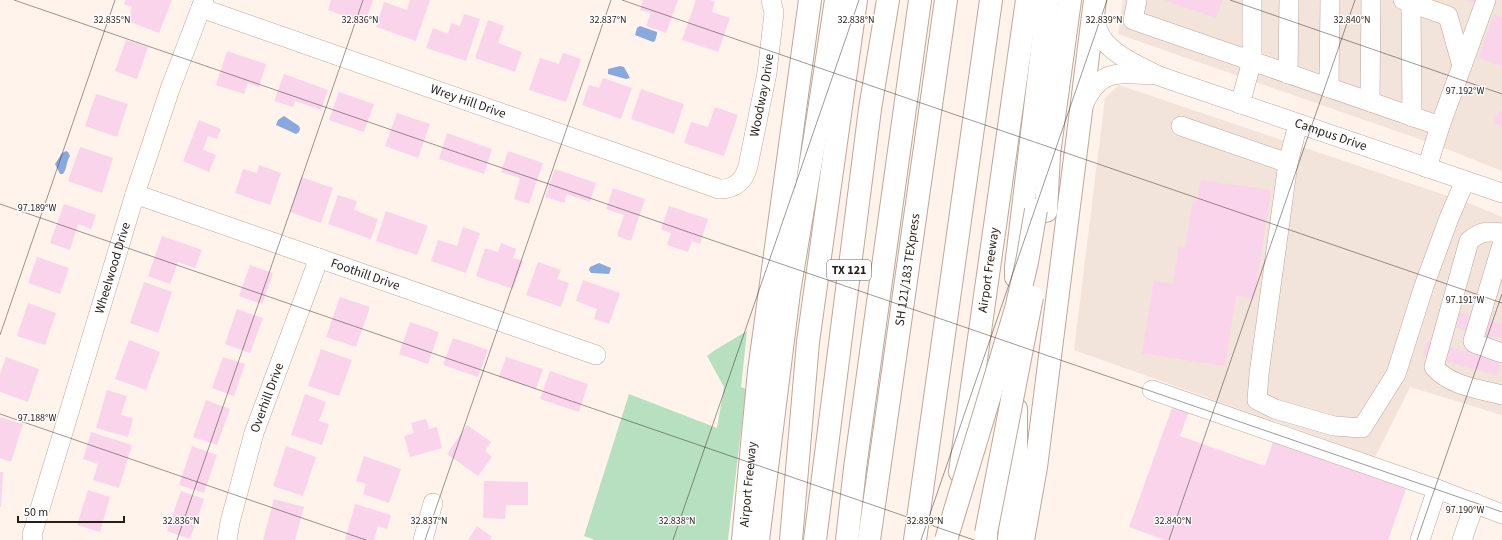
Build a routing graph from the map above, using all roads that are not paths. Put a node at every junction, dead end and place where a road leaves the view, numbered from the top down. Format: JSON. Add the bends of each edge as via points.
{"nodes":[{"id":1,"x":771,"y":0,"type":"edge"},
{"id":2,"x":810,"y":0,"type":"edge"},
{"id":3,"x":836,"y":0,"type":"edge"},
{"id":4,"x":856,"y":0,"type":"edge"},
{"id":5,"x":888,"y":0,"type":"edge"},
{"id":6,"x":920,"y":0,"type":"edge"},
{"id":7,"x":946,"y":0,"type":"edge"},
{"id":8,"x":991,"y":0,"type":"edge"},
{"id":9,"x":1027,"y":0,"type":"edge"},
{"id":10,"x":1048,"y":0,"type":"edge"},
{"id":11,"x":1070,"y":0,"type":"edge"},
{"id":12,"x":1137,"y":0,"type":"edge"},
{"id":13,"x":1252,"y":0,"type":"edge"},
{"id":14,"x":1289,"y":0,"type":"edge"},
{"id":15,"x":1330,"y":0,"type":"edge"},
{"id":16,"x":1371,"y":0,"type":"edge"},
{"id":17,"x":1486,"y":0,"type":"edge"},
{"id":18,"x":1407,"y":1,"type":"edge"},
{"id":19,"x":203,"y":4,"type":"edge"},
{"id":20,"x":1094,"y":5,"type":"edge"},
{"id":21,"x":1252,"y":61,"type":"junction"},
{"id":22,"x":1462,"y":66,"type":"junction"},
{"id":23,"x":1288,"y":74,"type":"junction"},
{"id":24,"x":1159,"y":76,"type":"junction"},
{"id":25,"x":1329,"y":88,"type":"junction"},
{"id":26,"x":1370,"y":102,"type":"junction"},
{"id":27,"x":1240,"y":104,"type":"junction"},
{"id":28,"x":1081,"y":111,"type":"junction"},
{"id":29,"x":1412,"y":116,"type":"junction"},
{"id":30,"x":1298,"y":124,"type":"junction"},
{"id":31,"x":1181,"y":126,"type":"dead end"},
{"id":32,"x":1440,"y":126,"type":"junction"},
{"id":33,"x":1288,"y":163,"type":"junction"},
{"id":34,"x":1427,"y":168,"type":"junction"},
{"id":35,"x":1465,"y":181,"type":"junction"},
{"id":36,"x":735,"y":186,"type":"joint"},
{"id":37,"x":1502,"y":193,"type":"edge"},
{"id":38,"x":135,"y":194,"type":"junction"},
{"id":39,"x":1041,"y":210,"type":"junction"},
{"id":40,"x":1502,"y":233,"type":"edge"},
{"id":41,"x":1502,"y":245,"type":"edge"},
{"id":42,"x":319,"y":258,"type":"junction"},
{"id":43,"x":1502,"y":353,"type":"edge"},
{"id":44,"x":596,"y":355,"type":"dead end"},
{"id":45,"x":1152,"y":390,"type":"dead end"},
{"id":46,"x":1502,"y":395,"type":"edge"},
{"id":47,"x":1438,"y":489,"type":"junction"},
{"id":48,"x":1475,"y":503,"type":"junction"},
{"id":49,"x":433,"y":504,"type":"dead end"},
{"id":50,"x":1502,"y":514,"type":"edge"},
{"id":51,"x":986,"y":537,"type":"edge"},
{"id":52,"x":33,"y":540,"type":"edge"},
{"id":53,"x":227,"y":540,"type":"edge"},
{"id":54,"x":423,"y":540,"type":"edge"},
{"id":55,"x":743,"y":540,"type":"edge"},
{"id":56,"x":758,"y":540,"type":"edge"},
{"id":57,"x":791,"y":540,"type":"edge"},
{"id":58,"x":815,"y":540,"type":"edge"},
{"id":59,"x":847,"y":540,"type":"edge"},
{"id":60,"x":870,"y":540,"type":"edge"},
{"id":61,"x":915,"y":540,"type":"edge"},
{"id":62,"x":946,"y":540,"type":"edge"},
{"id":63,"x":950,"y":540,"type":"edge"},
{"id":64,"x":1009,"y":540,"type":"edge"},
{"id":65,"x":1023,"y":540,"type":"edge"},
{"id":66,"x":1420,"y":540,"type":"edge"},
{"id":67,"x":1462,"y":540,"type":"edge"}],
"edges":[{"from":1,"to":36,"type":"street","name":"Woodway Drive","via":[[774,13],[766,81],[746,174]]},
{"from":2,"to":55,"type":"main road","name":"Airport Freeway","via":[[759,371]]},
{"from":3,"to":56,"type":"main road","via":[[789,292]]},
{"from":4,"to":57,"type":"main road","via":[[808,342]]},
{"from":5,"to":58,"type":"main road","number":"TX 121","via":[[870,109]]},
{"from":6,"to":59,"type":"main road"},
{"from":7,"to":60,"type":"main road","name":"SH 121/183 TEXpress"},
{"from":8,"to":61,"type":"main road"},
{"from":9,"to":63,"type":"main road","name":"Airport Freeway"},
{"from":10,"to":64,"type":"main road","via":[[1016,267],[1016,457]]},
{"from":11,"to":39,"type":"main road"},
{"from":12,"to":21,"type":"street","via":[[1133,20]]},
{"from":13,"to":21,"type":"street"},
{"from":14,"to":23,"type":"street"},
{"from":15,"to":25,"type":"street"},
{"from":16,"to":26,"type":"street"},
{"from":17,"to":22,"type":"street"},
{"from":18,"to":22,"type":"street","via":[[1448,16]]},
{"from":18,"to":29,"type":"street"},
{"from":19,"to":36,"type":"street","name":"Wrey Hill Drive","via":[[712,187],[728,189]]},
{"from":19,"to":38,"type":"street","name":"Wheelwood Drive","via":[[170,89]]},
{"from":20,"to":24,"type":"street","name":"Campus Drive","via":[[1096,26],[1108,46]]},
{"from":20,"to":28,"type":"main road"},
{"from":21,"to":23,"type":"street"},
{"from":21,"to":27,"type":"street"},
{"from":22,"to":32,"type":"street"},
{"from":23,"to":25,"type":"street"},
{"from":24,"to":27,"type":"street","name":"Campus Drive"},
{"from":24,"to":28,"type":"street","name":"Campus Drive","via":[[1116,74],[1104,78],[1092,88]]},
{"from":25,"to":26,"type":"street"},
{"from":26,"to":29,"type":"street"},
{"from":27,"to":30,"type":"street","name":"Campus Drive"},
{"from":28,"to":65,"type":"main road","via":[[1036,467]]},
{"from":29,"to":32,"type":"street"},
{"from":30,"to":33,"type":"street"},
{"from":30,"to":34,"type":"street","name":"Campus Drive"},
{"from":31,"to":33,"type":"street"},
{"from":32,"to":34,"type":"street"},
{"from":33,"to":35,"type":"street","via":[[1257,400],[1275,409],[1334,426],[1362,428],[1392,381],[1424,286]]},
{"from":34,"to":35,"type":"street","name":"Campus Drive"},
{"from":35,"to":37,"type":"street","name":"Campus Drive"},
{"from":38,"to":42,"type":"street","name":"Foothill Drive"},
{"from":38,"to":52,"type":"street","name":"Wheelwood Drive","via":[[32,535]]},
{"from":39,"to":51,"type":"main road","bridge":true,"via":[[1025,332]]},
{"from":39,"to":62,"type":"main road","bridge":true,"via":[[1016,309]]},
{"from":40,"to":46,"type":"street","via":[[1478,234],[1469,241],[1434,367],[1441,376],[1454,382]]},
{"from":41,"to":43,"type":"street","via":[[1472,341]]},
{"from":42,"to":44,"type":"street","name":"Foothill Drive"},
{"from":42,"to":53,"type":"street","name":"Overhill Drive","via":[[254,433]]},
{"from":45,"to":47,"type":"street"},
{"from":47,"to":48,"type":"street"},
{"from":47,"to":66,"type":"street"},
{"from":48,"to":50,"type":"street"},
{"from":48,"to":67,"type":"street"},
{"from":49,"to":54,"type":"street"}]}
